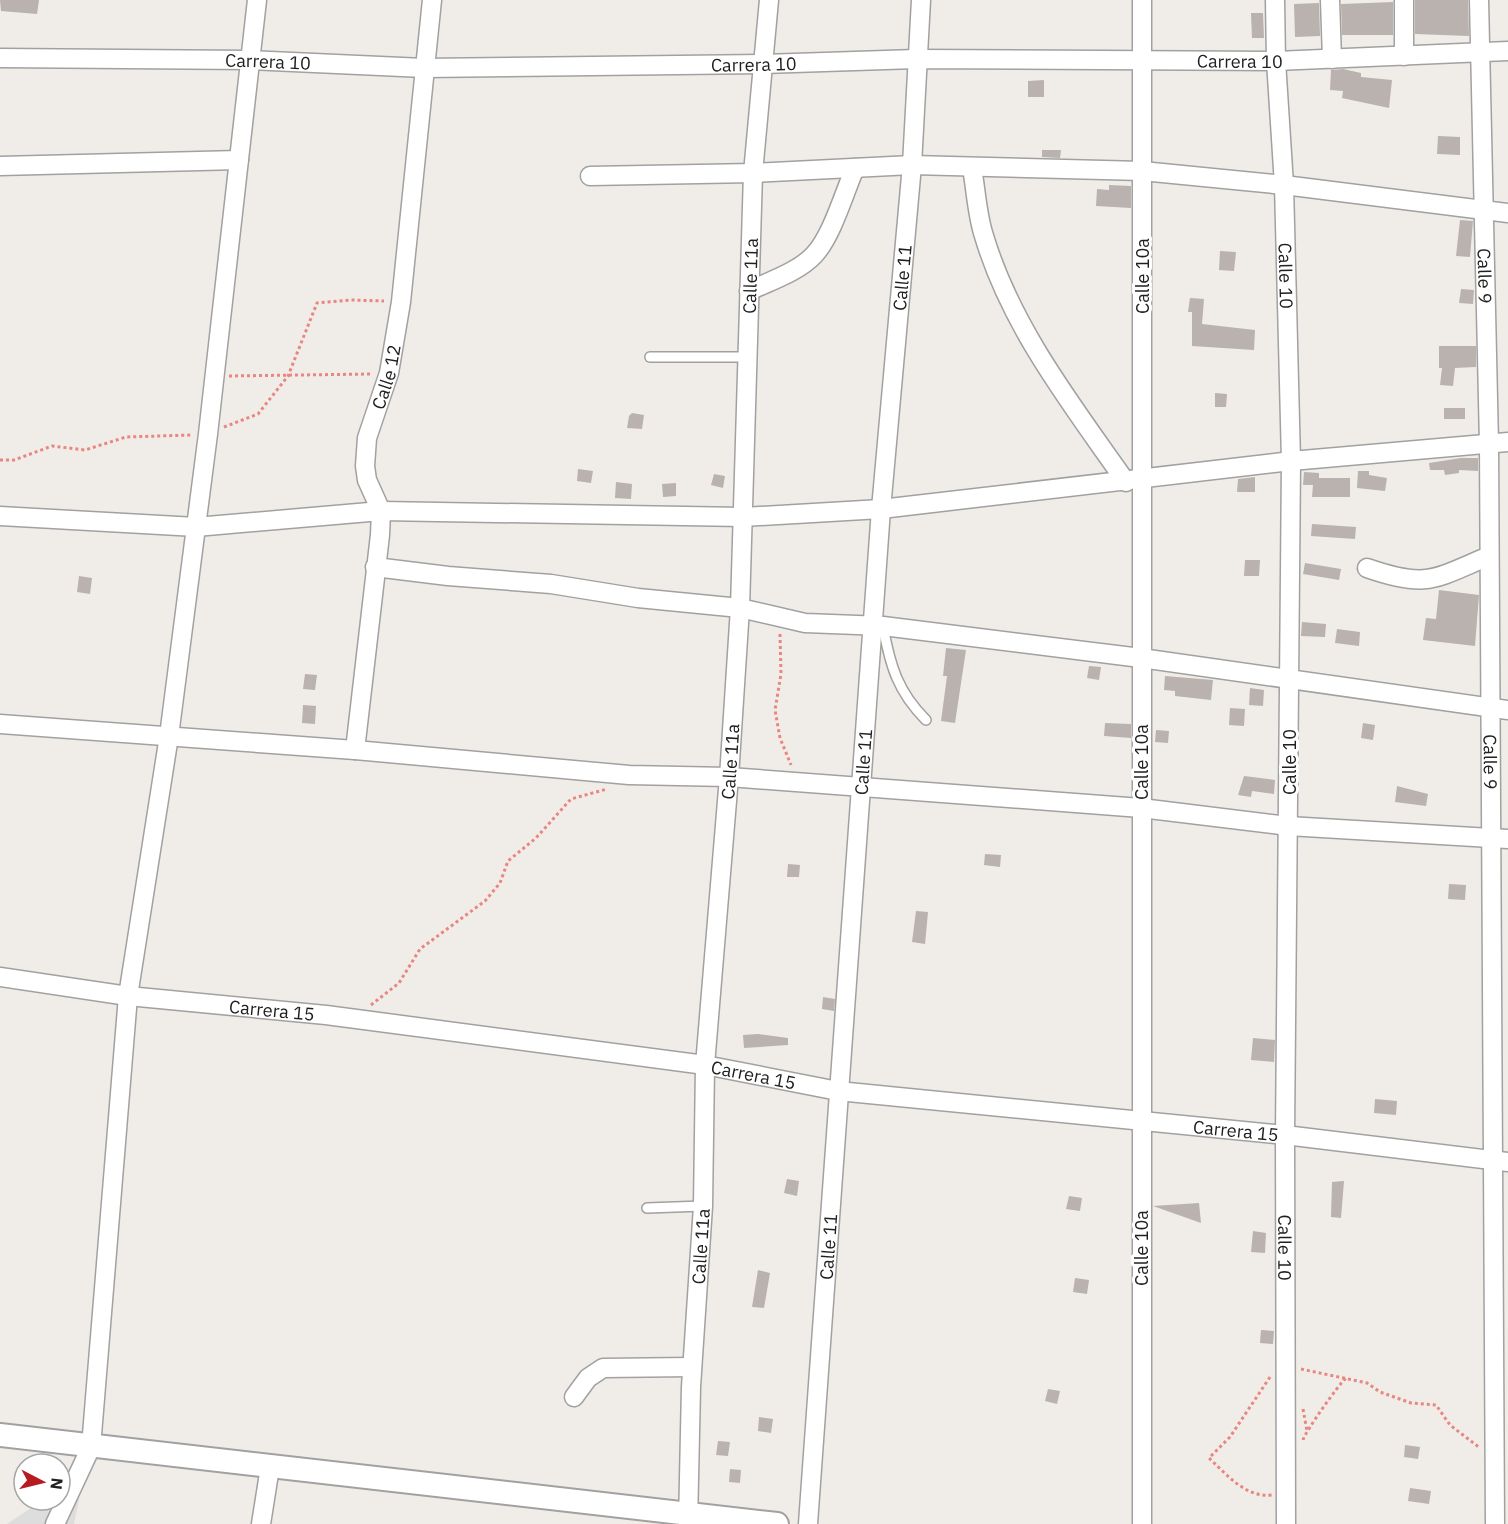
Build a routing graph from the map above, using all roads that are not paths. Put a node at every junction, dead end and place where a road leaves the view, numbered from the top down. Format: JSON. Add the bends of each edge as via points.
{"nodes":[{"id":1,"x":257,"y":0,"type":"edge"},
{"id":2,"x":432,"y":0,"type":"edge"},
{"id":3,"x":769,"y":0,"type":"edge"},
{"id":4,"x":921,"y":0,"type":"edge"},
{"id":5,"x":1142,"y":0,"type":"edge"},
{"id":6,"x":1275,"y":0,"type":"edge"},
{"id":7,"x":1330,"y":0,"type":"edge"},
{"id":8,"x":1404,"y":0,"type":"edge"},
{"id":9,"x":1479,"y":0,"type":"edge"},
{"id":10,"x":1508,"y":51,"type":"edge"},
{"id":11,"x":1480,"y":52,"type":"junction"},
{"id":12,"x":1404,"y":56,"type":"junction"},
{"id":13,"x":0,"y":58,"type":"edge"},
{"id":14,"x":916,"y":59,"type":"junction"},
{"id":15,"x":1332,"y":59,"type":"junction"},
{"id":16,"x":250,"y":60,"type":"junction"},
{"id":17,"x":1140,"y":60,"type":"junction"},
{"id":18,"x":1276,"y":61,"type":"junction"},
{"id":19,"x":763,"y":64,"type":"junction"},
{"id":20,"x":424,"y":68,"type":"junction"},
{"id":21,"x":239,"y":160,"type":"junction"},
{"id":22,"x":912,"y":165,"type":"junction"},
{"id":23,"x":0,"y":166,"type":"edge"},
{"id":24,"x":855,"y":168,"type":"junction"},
{"id":25,"x":972,"y":168,"type":"junction"},
{"id":26,"x":1142,"y":171,"type":"junction"},
{"id":27,"x":753,"y":173,"type":"junction"},
{"id":28,"x":590,"y":176,"type":"dead end"},
{"id":29,"x":1284,"y":185,"type":"junction"},
{"id":30,"x":1484,"y":209,"type":"junction"},
{"id":31,"x":1508,"y":213,"type":"edge"},
{"id":32,"x":749,"y":291,"type":"junction"},
{"id":33,"x":650,"y":357,"type":"dead end"},
{"id":34,"x":747,"y":357,"type":"junction"},
{"id":35,"x":1508,"y":442,"type":"edge"},
{"id":36,"x":1489,"y":444,"type":"junction"},
{"id":37,"x":1292,"y":461,"type":"junction"},
{"id":38,"x":1134,"y":481,"type":"junction"},
{"id":39,"x":881,"y":509,"type":"junction"},
{"id":40,"x":381,"y":511,"type":"junction"},
{"id":41,"x":0,"y":516,"type":"edge"},
{"id":42,"x":743,"y":517,"type":"junction"},
{"id":43,"x":196,"y":527,"type":"junction"},
{"id":44,"x":1489,"y":556,"type":"junction"},
{"id":45,"x":375,"y":567,"type":"junction"},
{"id":46,"x":1367,"y":568,"type":"dead end"},
{"id":47,"x":740,"y":608,"type":"junction"},
{"id":48,"x":878,"y":626,"type":"junction"},
{"id":49,"x":1141,"y":658,"type":"junction"},
{"id":50,"x":1289,"y":681,"type":"junction"},
{"id":51,"x":1490,"y":707,"type":"junction"},
{"id":52,"x":1508,"y":710,"type":"edge"},
{"id":53,"x":926,"y":720,"type":"dead end"},
{"id":54,"x":0,"y":724,"type":"edge"},
{"id":55,"x":169,"y":736,"type":"junction"},
{"id":56,"x":355,"y":750,"type":"junction"},
{"id":57,"x":729,"y":777,"type":"junction"},
{"id":58,"x":861,"y":789,"type":"junction"},
{"id":59,"x":1141,"y":808,"type":"junction"},
{"id":60,"x":1288,"y":826,"type":"junction"},
{"id":61,"x":1499,"y":838,"type":"edge"},
{"id":62,"x":0,"y":977,"type":"edge"},
{"id":63,"x":128,"y":996,"type":"junction"},
{"id":64,"x":705,"y":1065,"type":"junction"},
{"id":65,"x":838,"y":1091,"type":"junction"},
{"id":66,"x":1141,"y":1122,"type":"junction"},
{"id":67,"x":1285,"y":1135,"type":"junction"},
{"id":68,"x":1501,"y":1160,"type":"edge"},
{"id":69,"x":703,"y":1206,"type":"junction"},
{"id":70,"x":646,"y":1208,"type":"dead end"},
{"id":71,"x":692,"y":1367,"type":"junction"},
{"id":72,"x":574,"y":1397,"type":"dead end"},
{"id":73,"x":0,"y":1435,"type":"edge"},
{"id":74,"x":92,"y":1447,"type":"junction"},
{"id":75,"x":270,"y":1467,"type":"junction"},
{"id":76,"x":688,"y":1520,"type":"edge"},
{"id":77,"x":55,"y":1524,"type":"edge"},
{"id":78,"x":261,"y":1524,"type":"edge"},
{"id":79,"x":777,"y":1524,"type":"edge"},
{"id":80,"x":808,"y":1524,"type":"edge"},
{"id":81,"x":1142,"y":1524,"type":"edge"},
{"id":82,"x":1286,"y":1524,"type":"edge"},
{"id":83,"x":1495,"y":1524,"type":"edge"}],
"edges":[{"from":1,"to":16,"type":"street"},
{"from":2,"to":20,"type":"street","name":"Calle 12"},
{"from":3,"to":19,"type":"street","name":"Calle 11a"},
{"from":4,"to":14,"type":"street","name":"Calle 11"},
{"from":5,"to":17,"type":"street","name":"Calle 10a"},
{"from":6,"to":18,"type":"street","name":"Calle 10"},
{"from":7,"to":15,"type":"street"},
{"from":8,"to":12,"type":"street"},
{"from":9,"to":11,"type":"street","name":"Calle 9"},
{"from":10,"to":11,"type":"street","name":"Carrera 10"},
{"from":11,"to":12,"type":"street","name":"Carrera 10"},
{"from":11,"to":30,"type":"street","name":"Calle 9"},
{"from":12,"to":15,"type":"street","name":"Carrera 10"},
{"from":13,"to":16,"type":"street","name":"Carrera 10"},
{"from":14,"to":17,"type":"street","name":"Carrera 10"},
{"from":14,"to":19,"type":"street","name":"Carrera 10"},
{"from":14,"to":22,"type":"street","name":"Calle 11"},
{"from":15,"to":18,"type":"street","name":"Carrera 10"},
{"from":16,"to":20,"type":"street","name":"Carrera 10"},
{"from":16,"to":21,"type":"street"},
{"from":17,"to":18,"type":"street","name":"Carrera 10"},
{"from":17,"to":26,"type":"street","name":"Calle 10a"},
{"from":18,"to":29,"type":"street","name":"Calle 10"},
{"from":19,"to":20,"type":"street","name":"Carrera 10"},
{"from":19,"to":27,"type":"street","name":"Calle 11a"},
{"from":20,"to":40,"type":"street","name":"Calle 12","via":[[401,302],[389,373],[366,447],[367,480]]},
{"from":21,"to":23,"type":"street"},
{"from":21,"to":43,"type":"street"},
{"from":22,"to":24,"type":"street"},
{"from":22,"to":25,"type":"street"},
{"from":22,"to":39,"type":"street","name":"Calle 11"},
{"from":24,"to":27,"type":"street"},
{"from":24,"to":32,"type":"street","via":[[814,255]]},
{"from":25,"to":26,"type":"street"},
{"from":25,"to":38,"type":"street","via":[[983,235],[1033,346]]},
{"from":26,"to":29,"type":"street"},
{"from":26,"to":38,"type":"street","name":"Calle 10a"},
{"from":27,"to":28,"type":"street"},
{"from":27,"to":32,"type":"street","name":"Calle 11a"},
{"from":29,"to":30,"type":"street"},
{"from":29,"to":37,"type":"street","name":"Calle 10"},
{"from":30,"to":31,"type":"street"},
{"from":30,"to":36,"type":"street","name":"Calle 9"},
{"from":32,"to":34,"type":"street","name":"Calle 11a"},
{"from":33,"to":34,"type":"lane"},
{"from":34,"to":42,"type":"street","name":"Calle 11a"},
{"from":35,"to":36,"type":"street"},
{"from":36,"to":37,"type":"street"},
{"from":36,"to":44,"type":"street","name":"Calle 9"},
{"from":37,"to":38,"type":"street"},
{"from":37,"to":50,"type":"street","name":"Calle 10"},
{"from":38,"to":39,"type":"street"},
{"from":38,"to":49,"type":"street","name":"Calle 10a"},
{"from":39,"to":42,"type":"street"},
{"from":39,"to":48,"type":"street","name":"Calle 11"},
{"from":40,"to":42,"type":"street"},
{"from":40,"to":43,"type":"street"},
{"from":40,"to":45,"type":"street"},
{"from":41,"to":43,"type":"street"},
{"from":42,"to":47,"type":"street","name":"Calle 11a"},
{"from":43,"to":55,"type":"street"},
{"from":44,"to":46,"type":"street","via":[[1424,581]]},
{"from":44,"to":51,"type":"street","name":"Calle 9"},
{"from":45,"to":47,"type":"street"},
{"from":45,"to":56,"type":"street"},
{"from":47,"to":48,"type":"street","via":[[806,623]]},
{"from":47,"to":57,"type":"street","name":"Calle 11a"},
{"from":48,"to":49,"type":"street"},
{"from":48,"to":53,"type":"lane","via":[[900,689]]},
{"from":48,"to":58,"type":"street","name":"Calle 11"},
{"from":49,"to":50,"type":"street"},
{"from":49,"to":59,"type":"street","name":"Calle 10a"},
{"from":50,"to":51,"type":"street"},
{"from":50,"to":60,"type":"street","name":"Calle 10"},
{"from":51,"to":52,"type":"street"},
{"from":51,"to":61,"type":"street","name":"Calle 9"},
{"from":54,"to":55,"type":"street"},
{"from":55,"to":56,"type":"street"},
{"from":55,"to":63,"type":"street"},
{"from":56,"to":57,"type":"street","via":[[628,775]]},
{"from":57,"to":58,"type":"street"},
{"from":57,"to":64,"type":"street","name":"Calle 11a"},
{"from":58,"to":59,"type":"street"},
{"from":58,"to":65,"type":"street","name":"Calle 11"},
{"from":59,"to":60,"type":"street"},
{"from":59,"to":66,"type":"street","name":"Calle 10a"},
{"from":60,"to":61,"type":"street"},
{"from":60,"to":67,"type":"street","name":"Calle 10"},
{"from":61,"to":68,"type":"street","name":"Calle 9"},
{"from":62,"to":63,"type":"street","name":"Carrera 15"},
{"from":63,"to":64,"type":"street","name":"Carrera 15"},
{"from":63,"to":74,"type":"street"},
{"from":64,"to":65,"type":"street","name":"Carrera 15"},
{"from":64,"to":69,"type":"street","name":"Calle 11a"},
{"from":65,"to":66,"type":"street","name":"Carrera 15"},
{"from":65,"to":80,"type":"street","name":"Calle 11"},
{"from":66,"to":67,"type":"street","name":"Carrera 15"},
{"from":66,"to":81,"type":"street","name":"Calle 10a"},
{"from":67,"to":68,"type":"street","name":"Carrera 15"},
{"from":67,"to":82,"type":"street","name":"Calle 10"},
{"from":68,"to":83,"type":"street","name":"Calle 9"},
{"from":69,"to":70,"type":"lane"},
{"from":69,"to":71,"type":"street","name":"Calle 11a"},
{"from":71,"to":72,"type":"street","via":[[603,1368],[588,1378]]},
{"from":71,"to":76,"type":"street","name":"Calle 11a"},
{"from":73,"to":74,"type":"street"},
{"from":74,"to":75,"type":"street"},
{"from":74,"to":77,"type":"street"},
{"from":75,"to":76,"type":"street"},
{"from":75,"to":78,"type":"street"},
{"from":76,"to":79,"type":"street"}]}
